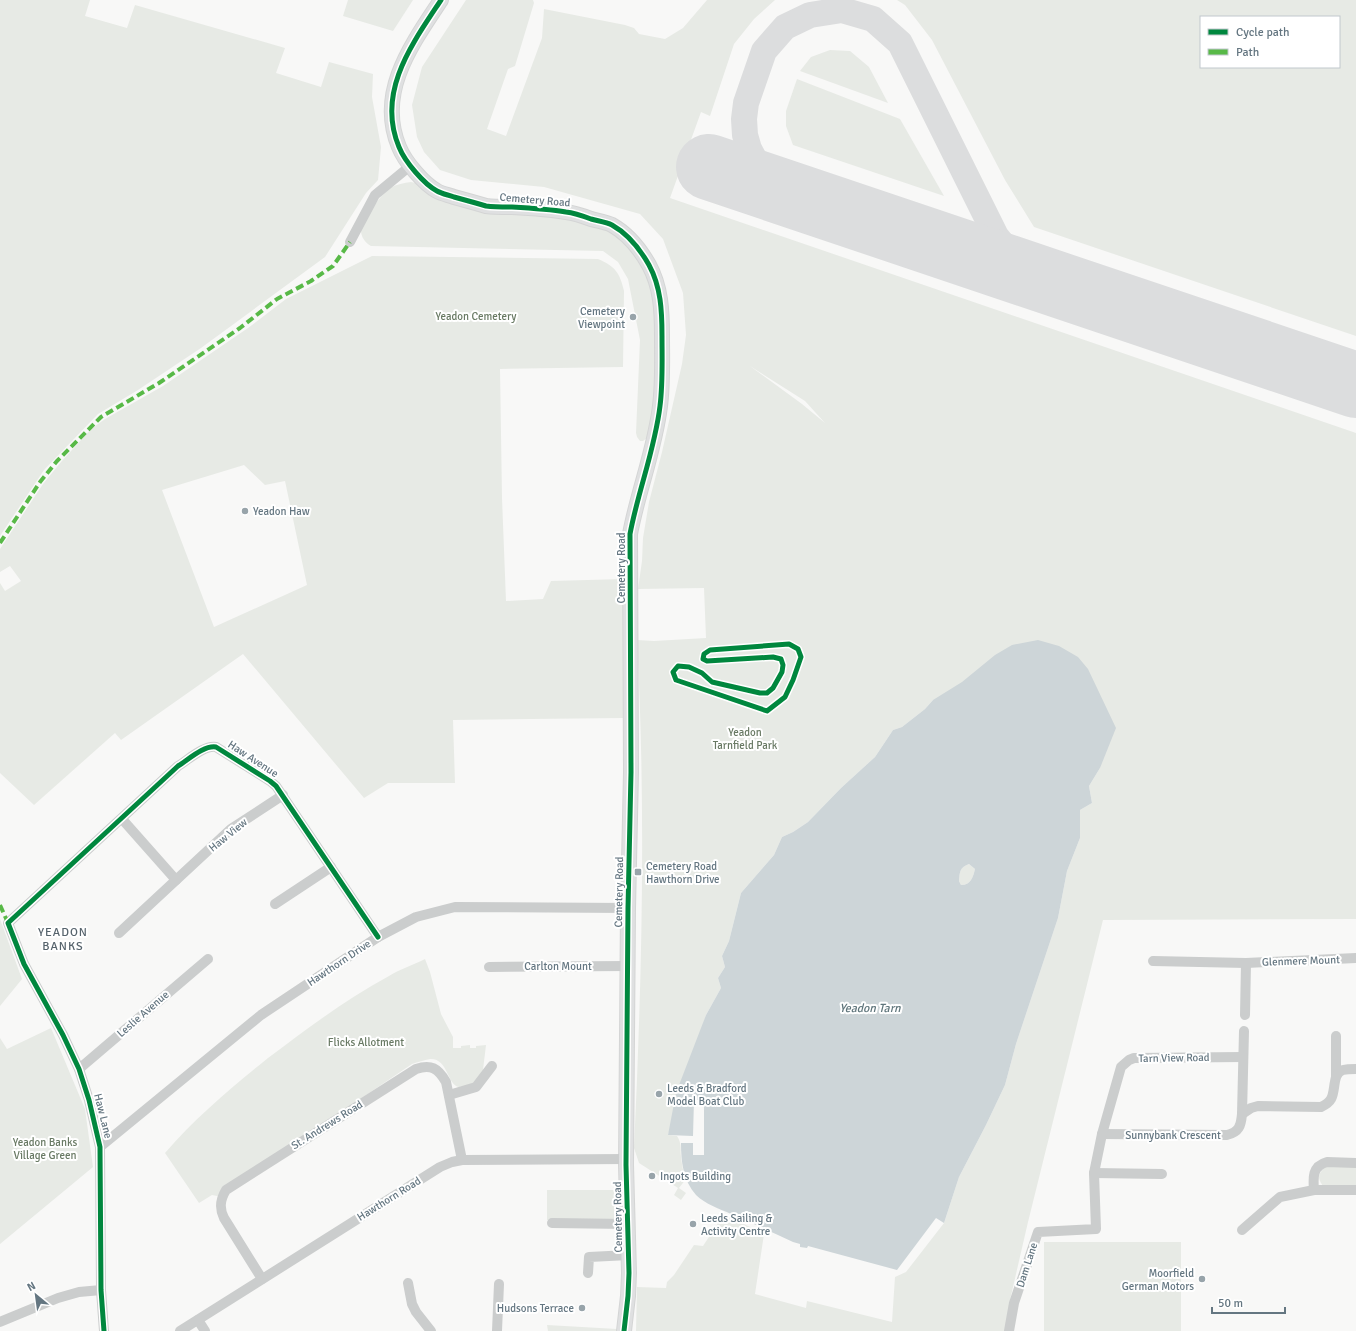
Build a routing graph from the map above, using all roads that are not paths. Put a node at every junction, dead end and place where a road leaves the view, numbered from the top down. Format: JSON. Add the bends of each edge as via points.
{"nodes":[{"id":1,"x":441,"y":0,"type":"edge"},
{"id":2,"x":410,"y":166,"type":"junction"},
{"id":3,"x":350,"y":242,"type":"dead end"},
{"id":4,"x":283,"y":795,"type":"junction"},
{"id":5,"x":122,"y":819,"type":"junction"},
{"id":6,"x":332,"y":867,"type":"junction"},
{"id":7,"x":176,"y":880,"type":"junction"},
{"id":8,"x":275,"y":904,"type":"dead end"},
{"id":9,"x":628,"y":908,"type":"junction"},
{"id":10,"x":8,"y":923,"type":"joint"},
{"id":11,"x":119,"y":933,"type":"dead end"},
{"id":12,"x":378,"y":937,"type":"junction"},
{"id":13,"x":1356,"y":958,"type":"edge"},
{"id":14,"x":208,"y":959,"type":"dead end"},
{"id":15,"x":1153,"y":961,"type":"dead end"},
{"id":16,"x":1246,"y":963,"type":"junction"},
{"id":17,"x":628,"y":966,"type":"junction"},
{"id":18,"x":489,"y":967,"type":"dead end"},
{"id":19,"x":1244,"y":1015,"type":"dead end"},
{"id":20,"x":1244,"y":1031,"type":"dead end"},
{"id":21,"x":1336,"y":1036,"type":"dead end"},
{"id":22,"x":1243,"y":1057,"type":"junction"},
{"id":23,"x":492,"y":1066,"type":"dead end"},
{"id":24,"x":79,"y":1069,"type":"junction"},
{"id":25,"x":1356,"y":1069,"type":"edge"},
{"id":26,"x":1336,"y":1076,"type":"junction"},
{"id":27,"x":449,"y":1096,"type":"junction"},
{"id":28,"x":1242,"y":1114,"type":"junction"},
{"id":29,"x":1102,"y":1134,"type":"junction"},
{"id":30,"x":100,"y":1147,"type":"junction"},
{"id":31,"x":462,"y":1160,"type":"junction"},
{"id":32,"x":626,"y":1160,"type":"junction"},
{"id":33,"x":1356,"y":1163,"type":"edge"},
{"id":34,"x":1094,"y":1173,"type":"junction"},
{"id":35,"x":1162,"y":1174,"type":"dead end"},
{"id":36,"x":1314,"y":1190,"type":"junction"},
{"id":37,"x":1356,"y":1190,"type":"edge"},
{"id":38,"x":552,"y":1223,"type":"dead end"},
{"id":39,"x":628,"y":1224,"type":"junction"},
{"id":40,"x":1096,"y":1229,"type":"joint"},
{"id":41,"x":1242,"y":1230,"type":"dead end"},
{"id":42,"x":629,"y":1255,"type":"junction"},
{"id":43,"x":588,"y":1273,"type":"dead end"},
{"id":44,"x":262,"y":1279,"type":"junction"},
{"id":45,"x":408,"y":1283,"type":"dead end"},
{"id":46,"x":499,"y":1284,"type":"dead end"},
{"id":47,"x":101,"y":1290,"type":"junction"},
{"id":48,"x":198,"y":1320,"type":"junction"},
{"id":49,"x":0,"y":1322,"type":"edge"},
{"id":50,"x":104,"y":1331,"type":"edge"},
{"id":51,"x":180,"y":1331,"type":"edge"},
{"id":52,"x":205,"y":1331,"type":"edge"},
{"id":53,"x":431,"y":1331,"type":"edge"},
{"id":54,"x":497,"y":1331,"type":"edge"},
{"id":55,"x":624,"y":1331,"type":"edge"},
{"id":56,"x":1009,"y":1331,"type":"edge"}],
"edges":[{"from":1,"to":2,"type":"street","name":"Cemetery Road","via":[[406,56],[394,90],[391,111],[393,127],[402,155]]},
{"from":2,"to":3,"type":"street","via":[[375,195]]},
{"from":2,"to":9,"type":"street","name":"Cemetery Road","via":[[437,191],[459,198],[488,206],[568,212],[611,225],[641,251],[658,288],[662,322],[660,406],[630,534],[631,772]]},
{"from":4,"to":5,"type":"street","name":"Haw Avenue","via":[[270,781],[211,746],[178,766]]},
{"from":4,"to":6,"type":"street","name":"Haw Avenue"},
{"from":4,"to":7,"type":"street","name":"Haw View","via":[[231,829]]},
{"from":5,"to":7,"type":"street"},
{"from":5,"to":10,"type":"street","name":"Haw Avenue"},
{"from":6,"to":8,"type":"street"},
{"from":6,"to":12,"type":"street","name":"Haw Avenue"},
{"from":7,"to":11,"type":"street","name":"Haw View"},
{"from":9,"to":12,"type":"street","name":"Hawthorn Drive","via":[[455,907],[416,917]]},
{"from":9,"to":17,"type":"street","name":"Cemetery Road"},
{"from":10,"to":24,"type":"street","name":"Haw Lane","via":[[24,964]]},
{"from":12,"to":30,"type":"street","name":"Hawthorn Drive","via":[[261,1015]]},
{"from":13,"to":16,"type":"street","name":"Glenmere Mount"},
{"from":14,"to":24,"type":"street","name":"Leslie Avenue"},
{"from":15,"to":16,"type":"street","name":"Glenmere Mount"},
{"from":16,"to":19,"type":"street","name":"Glenmere Mount"},
{"from":17,"to":18,"type":"street","name":"Carlton Mount"},
{"from":17,"to":32,"type":"street","name":"Cemetery Road"},
{"from":20,"to":22,"type":"street","name":"Sunnybank Crescent"},
{"from":21,"to":26,"type":"street"},
{"from":22,"to":28,"type":"street","name":"Sunnybank Crescent"},
{"from":22,"to":29,"type":"street","name":"Tarn View Road","via":[[1129,1060],[1119,1072]]},
{"from":23,"to":27,"type":"street","via":[[476,1087]]},
{"from":24,"to":30,"type":"street","name":"Haw Lane"},
{"from":25,"to":26,"type":"street","via":[[1342,1070]]},
{"from":26,"to":28,"type":"street","via":[[1332,1098],[1321,1107],[1258,1106]]},
{"from":27,"to":31,"type":"street","name":"St. Andrews Road"},
{"from":27,"to":44,"type":"street","name":"St. Andrews Road","via":[[446,1082],[434,1068],[425,1066],[416,1069],[226,1190],[222,1197],[221,1211]]},
{"from":28,"to":29,"type":"street","name":"Sunnybank Crescent","via":[[1241,1126],[1227,1135]]},
{"from":29,"to":34,"type":"street","name":"Tarn View Road"},
{"from":30,"to":47,"type":"street","name":"Haw Lane"},
{"from":31,"to":32,"type":"street","name":"Hawthorn Road"},
{"from":31,"to":44,"type":"street","name":"Hawthorn Road","via":[[440,1166]]},
{"from":32,"to":39,"type":"street","name":"Cemetery Road"},
{"from":33,"to":36,"type":"street","via":[[1322,1163],[1313,1177]]},
{"from":34,"to":35,"type":"street"},
{"from":34,"to":40,"type":"street","name":"Tarn View Road"},
{"from":36,"to":37,"type":"street"},
{"from":36,"to":41,"type":"street","via":[[1280,1197]]},
{"from":38,"to":39,"type":"street"},
{"from":39,"to":42,"type":"street","name":"Cemetery Road"},
{"from":40,"to":56,"type":"street","name":"Dam Lane","via":[[1038,1232],[1014,1303]]},
{"from":42,"to":43,"type":"street","via":[[589,1257]]},
{"from":42,"to":55,"type":"street","name":"Cemetery Road"},
{"from":44,"to":48,"type":"street","name":"Hawthorn Road"},
{"from":45,"to":53,"type":"street","via":[[412,1304]]},
{"from":46,"to":54,"type":"street"},
{"from":47,"to":49,"type":"street","via":[[79,1292],[58,1298]]},
{"from":47,"to":50,"type":"street","name":"Haw Lane"},
{"from":48,"to":51,"type":"street","name":"Hawthorn Road"},
{"from":48,"to":52,"type":"street"}]}
